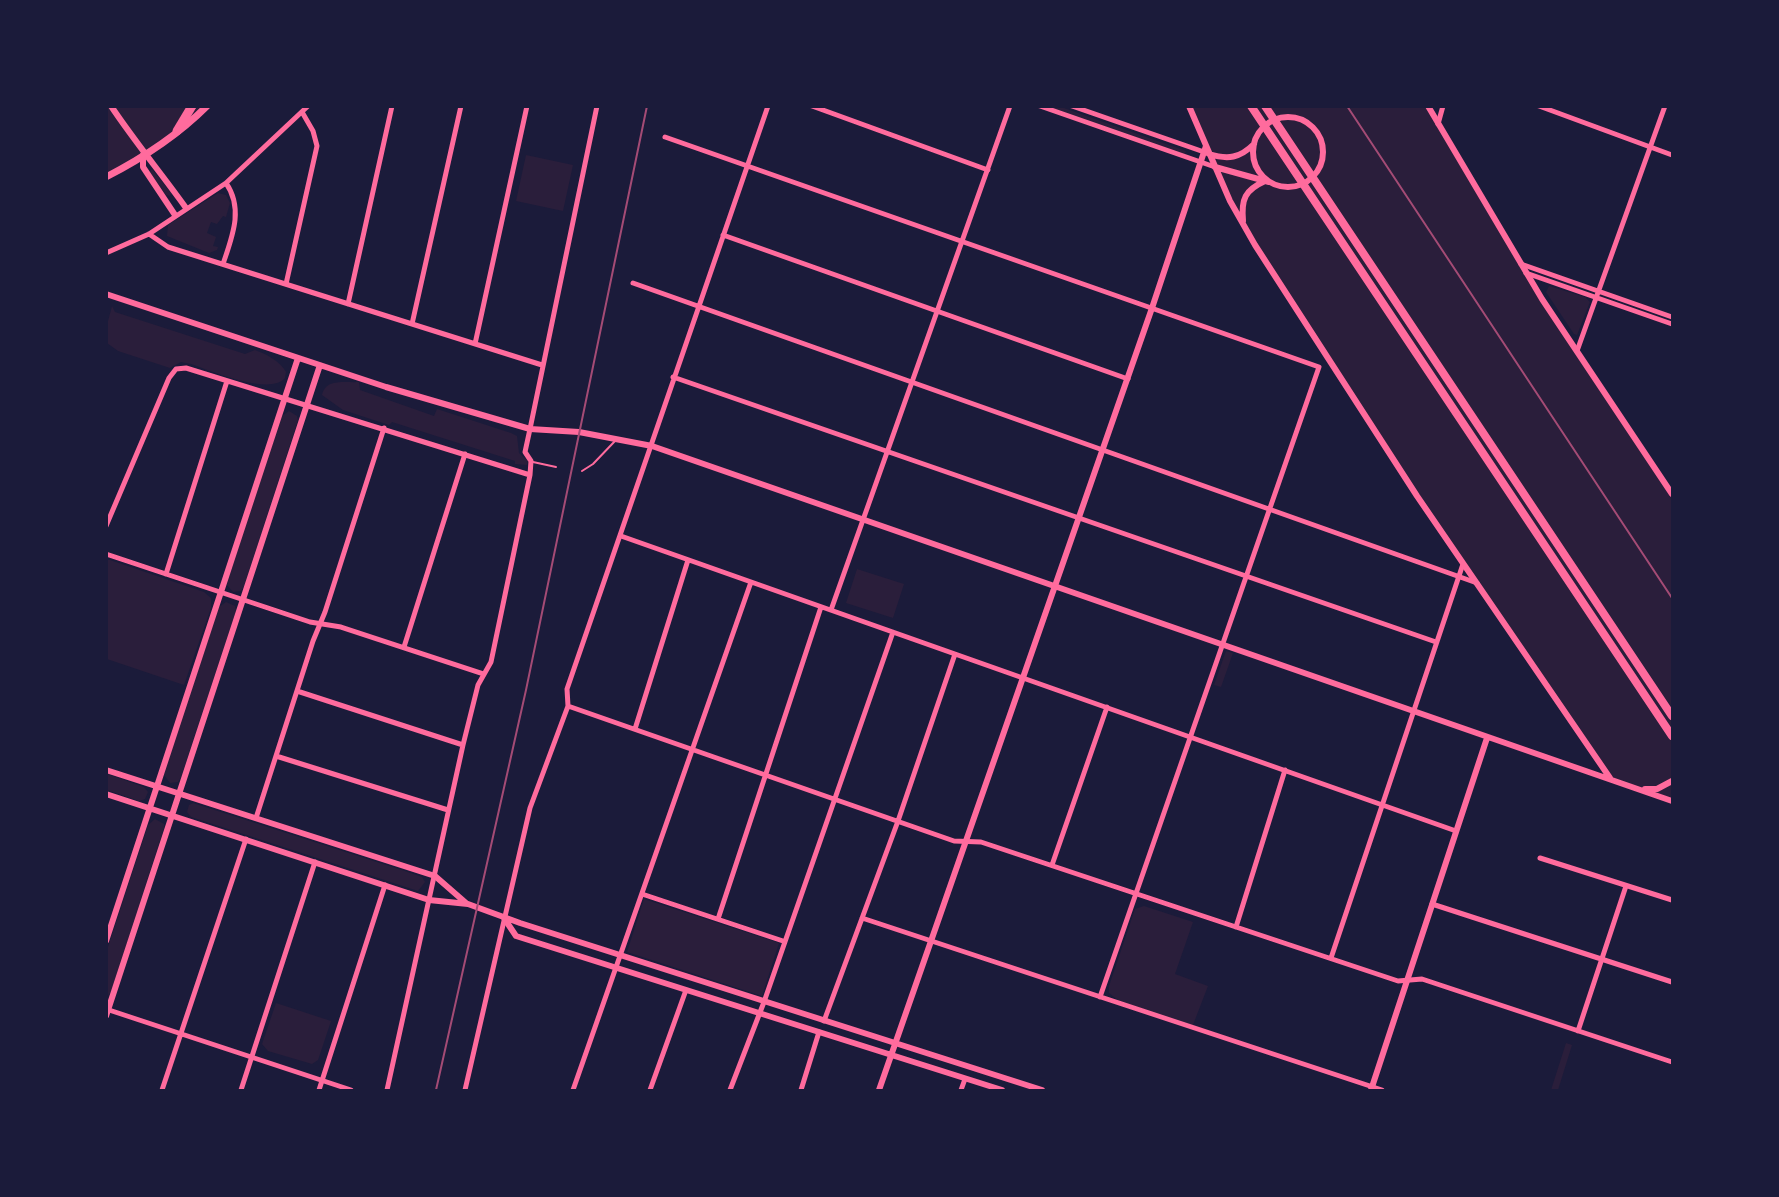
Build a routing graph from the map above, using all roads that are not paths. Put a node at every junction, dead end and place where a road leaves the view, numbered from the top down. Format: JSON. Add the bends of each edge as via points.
{"nodes":[{"id":1,"x":192,"y":106,"type":"edge"},
{"id":2,"x":207,"y":106,"type":"edge"},
{"id":3,"x":308,"y":106,"type":"edge"},
{"id":4,"x":392,"y":106,"type":"edge"},
{"id":5,"x":461,"y":106,"type":"edge"},
{"id":6,"x":527,"y":106,"type":"edge"},
{"id":7,"x":597,"y":106,"type":"edge"},
{"id":8,"x":768,"y":106,"type":"edge"},
{"id":9,"x":812,"y":106,"type":"edge"},
{"id":10,"x":1010,"y":106,"type":"edge"},
{"id":11,"x":1040,"y":106,"type":"edge"},
{"id":12,"x":1072,"y":106,"type":"edge"},
{"id":13,"x":1189,"y":106,"type":"edge"},
{"id":14,"x":1251,"y":106,"type":"edge"},
{"id":15,"x":1265,"y":106,"type":"edge"},
{"id":16,"x":1428,"y":106,"type":"edge"},
{"id":17,"x":1443,"y":106,"type":"edge"},
{"id":18,"x":1539,"y":106,"type":"edge"},
{"id":19,"x":1665,"y":106,"type":"edge"},
{"id":20,"x":111,"y":107,"type":"edge"},
{"id":21,"x":302,"y":112,"type":"junction"},
{"id":22,"x":1274,"y":120,"type":"junction"},
{"id":23,"x":1438,"y":124,"type":"junction"},
{"id":24,"x":1264,"y":126,"type":"junction"},
{"id":25,"x":177,"y":132,"type":"junction"},
{"id":26,"x":665,"y":137,"type":"dead end"},
{"id":27,"x":1254,"y":144,"type":"junction"},
{"id":28,"x":1650,"y":147,"type":"junction"},
{"id":29,"x":1206,"y":151,"type":"junction"},
{"id":30,"x":143,"y":155,"type":"junction"},
{"id":31,"x":1672,"y":155,"type":"edge"},
{"id":32,"x":1201,"y":162,"type":"junction"},
{"id":33,"x":747,"y":166,"type":"junction"},
{"id":34,"x":1215,"y":166,"type":"junction"},
{"id":35,"x":988,"y":170,"type":"junction"},
{"id":36,"x":1313,"y":176,"type":"junction"},
{"id":37,"x":106,"y":177,"type":"edge"},
{"id":38,"x":1265,"y":181,"type":"junction"},
{"id":39,"x":226,"y":183,"type":"junction"},
{"id":40,"x":1273,"y":184,"type":"junction"},
{"id":41,"x":1302,"y":184,"type":"junction"},
{"id":42,"x":186,"y":208,"type":"junction"},
{"id":43,"x":175,"y":216,"type":"junction"},
{"id":44,"x":1243,"y":224,"type":"junction"},
{"id":45,"x":149,"y":234,"type":"junction"},
{"id":46,"x":723,"y":235,"type":"junction"},
{"id":47,"x":962,"y":243,"type":"junction"},
{"id":48,"x":106,"y":254,"type":"edge"},
{"id":49,"x":223,"y":264,"type":"junction"},
{"id":50,"x":1521,"y":264,"type":"junction"},
{"id":51,"x":1526,"y":273,"type":"junction"},
{"id":52,"x":633,"y":283,"type":"dead end"},
{"id":53,"x":286,"y":284,"type":"junction"},
{"id":54,"x":106,"y":294,"type":"edge"},
{"id":55,"x":1598,"y":294,"type":"junction"},
{"id":56,"x":348,"y":304,"type":"junction"},
{"id":57,"x":698,"y":306,"type":"junction"},
{"id":58,"x":1152,"y":308,"type":"junction"},
{"id":59,"x":937,"y":311,"type":"junction"},
{"id":60,"x":1672,"y":317,"type":"edge"},
{"id":61,"x":412,"y":324,"type":"junction"},
{"id":62,"x":1672,"y":324,"type":"edge"},
{"id":63,"x":475,"y":344,"type":"junction"},
{"id":64,"x":1577,"y":351,"type":"junction"},
{"id":65,"x":298,"y":358,"type":"junction"},
{"id":66,"x":1331,"y":363,"type":"junction"},
{"id":67,"x":320,"y":365,"type":"junction"},
{"id":68,"x":542,"y":365,"type":"junction"},
{"id":69,"x":1319,"y":368,"type":"junction"},
{"id":70,"x":674,"y":377,"type":"junction"},
{"id":71,"x":1128,"y":379,"type":"junction"},
{"id":72,"x":227,"y":381,"type":"junction"},
{"id":73,"x":912,"y":383,"type":"junction"},
{"id":74,"x":285,"y":399,"type":"junction"},
{"id":75,"x":307,"y":405,"type":"junction"},
{"id":76,"x":384,"y":428,"type":"junction"},
{"id":77,"x":530,"y":429,"type":"junction"},
{"id":78,"x":617,"y":439,"type":"junction"},
{"id":79,"x":652,"y":446,"type":"junction"},
{"id":80,"x":1103,"y":450,"type":"junction"},
{"id":81,"x":888,"y":451,"type":"junction"},
{"id":82,"x":465,"y":454,"type":"junction"},
{"id":83,"x":531,"y":461,"type":"junction"},
{"id":84,"x":556,"y":467,"type":"dead end"},
{"id":85,"x":582,"y":471,"type":"dead end"},
{"id":86,"x":530,"y":475,"type":"junction"},
{"id":87,"x":1672,"y":494,"type":"edge"},
{"id":88,"x":1270,"y":510,"type":"junction"},
{"id":89,"x":1079,"y":518,"type":"junction"},
{"id":90,"x":864,"y":520,"type":"junction"},
{"id":91,"x":106,"y":526,"type":"edge"},
{"id":92,"x":621,"y":536,"type":"junction"},
{"id":93,"x":106,"y":554,"type":"edge"},
{"id":94,"x":688,"y":560,"type":"junction"},
{"id":95,"x":1463,"y":564,"type":"junction"},
{"id":96,"x":165,"y":574,"type":"junction"},
{"id":97,"x":1248,"y":576,"type":"junction"},
{"id":98,"x":1459,"y":577,"type":"junction"},
{"id":99,"x":751,"y":582,"type":"junction"},
{"id":100,"x":1477,"y":584,"type":"junction"},
{"id":101,"x":1055,"y":586,"type":"junction"},
{"id":102,"x":221,"y":592,"type":"junction"},
{"id":103,"x":243,"y":600,"type":"junction"},
{"id":104,"x":821,"y":607,"type":"junction"},
{"id":105,"x":831,"y":610,"type":"junction"},
{"id":106,"x":321,"y":623,"type":"junction"},
{"id":107,"x":893,"y":632,"type":"junction"},
{"id":108,"x":1436,"y":642,"type":"junction"},
{"id":109,"x":1224,"y":646,"type":"junction"},
{"id":110,"x":404,"y":647,"type":"junction"},
{"id":111,"x":955,"y":654,"type":"junction"},
{"id":112,"x":484,"y":674,"type":"junction"},
{"id":113,"x":1023,"y":678,"type":"junction"},
{"id":114,"x":297,"y":691,"type":"junction"},
{"id":115,"x":568,"y":706,"type":"junction"},
{"id":116,"x":1107,"y":707,"type":"junction"},
{"id":117,"x":1413,"y":712,"type":"junction"},
{"id":118,"x":1672,"y":716,"type":"edge"},
{"id":119,"x":635,"y":729,"type":"junction"},
{"id":120,"x":1672,"y":736,"type":"edge"},
{"id":121,"x":1192,"y":738,"type":"junction"},
{"id":122,"x":1487,"y":738,"type":"junction"},
{"id":123,"x":463,"y":745,"type":"junction"},
{"id":124,"x":692,"y":749,"type":"junction"},
{"id":125,"x":276,"y":756,"type":"junction"},
{"id":126,"x":106,"y":770,"type":"edge"},
{"id":127,"x":1285,"y":770,"type":"junction"},
{"id":128,"x":765,"y":775,"type":"junction"},
{"id":129,"x":1610,"y":779,"type":"junction"},
{"id":130,"x":1672,"y":780,"type":"edge"},
{"id":131,"x":158,"y":786,"type":"junction"},
{"id":132,"x":1641,"y":789,"type":"junction"},
{"id":133,"x":180,"y":793,"type":"junction"},
{"id":134,"x":106,"y":794,"type":"edge"},
{"id":135,"x":835,"y":800,"type":"junction"},
{"id":136,"x":1672,"y":801,"type":"edge"},
{"id":137,"x":1381,"y":804,"type":"junction"},
{"id":138,"x":150,"y":808,"type":"junction"},
{"id":139,"x":448,"y":810,"type":"junction"},
{"id":140,"x":172,"y":815,"type":"junction"},
{"id":141,"x":256,"y":818,"type":"junction"},
{"id":142,"x":898,"y":821,"type":"junction"},
{"id":143,"x":1456,"y":831,"type":"junction"},
{"id":144,"x":246,"y":839,"type":"junction"},
{"id":145,"x":966,"y":842,"type":"junction"},
{"id":146,"x":1540,"y":858,"type":"dead end"},
{"id":147,"x":315,"y":862,"type":"junction"},
{"id":148,"x":1052,"y":865,"type":"junction"},
{"id":149,"x":435,"y":876,"type":"junction"},
{"id":150,"x":385,"y":885,"type":"junction"},
{"id":151,"x":1626,"y":885,"type":"junction"},
{"id":152,"x":642,"y":894,"type":"junction"},
{"id":153,"x":1138,"y":894,"type":"junction"},
{"id":154,"x":429,"y":900,"type":"junction"},
{"id":155,"x":1672,"y":900,"type":"edge"},
{"id":156,"x":468,"y":904,"type":"junction"},
{"id":157,"x":1432,"y":904,"type":"junction"},
{"id":158,"x":504,"y":918,"type":"junction"},
{"id":159,"x":862,"y":918,"type":"junction"},
{"id":160,"x":718,"y":919,"type":"junction"},
{"id":161,"x":1236,"y":927,"type":"junction"},
{"id":162,"x":783,"y":941,"type":"junction"},
{"id":163,"x":106,"y":942,"type":"edge"},
{"id":164,"x":930,"y":942,"type":"junction"},
{"id":165,"x":620,"y":956,"type":"junction"},
{"id":166,"x":1331,"y":958,"type":"junction"},
{"id":167,"x":1602,"y":959,"type":"junction"},
{"id":168,"x":616,"y":968,"type":"junction"},
{"id":169,"x":1408,"y":980,"type":"junction"},
{"id":170,"x":1672,"y":982,"type":"edge"},
{"id":171,"x":686,"y":990,"type":"junction"},
{"id":172,"x":1100,"y":997,"type":"junction"},
{"id":173,"x":764,"y":1002,"type":"junction"},
{"id":174,"x":107,"y":1012,"type":"edge"},
{"id":175,"x":760,"y":1013,"type":"junction"},
{"id":176,"x":824,"y":1021,"type":"junction"},
{"id":177,"x":1578,"y":1031,"type":"junction"},
{"id":178,"x":819,"y":1032,"type":"junction"},
{"id":179,"x":181,"y":1034,"type":"junction"},
{"id":180,"x":895,"y":1044,"type":"junction"},
{"id":181,"x":891,"y":1055,"type":"junction"},
{"id":182,"x":252,"y":1058,"type":"junction"},
{"id":183,"x":1672,"y":1062,"type":"edge"},
{"id":184,"x":965,"y":1079,"type":"junction"},
{"id":185,"x":322,"y":1081,"type":"junction"},
{"id":186,"x":1372,"y":1089,"type":"edge"},
{"id":187,"x":162,"y":1090,"type":"edge"},
{"id":188,"x":241,"y":1090,"type":"edge"},
{"id":189,"x":319,"y":1090,"type":"edge"},
{"id":190,"x":351,"y":1090,"type":"edge"},
{"id":191,"x":387,"y":1090,"type":"edge"},
{"id":192,"x":465,"y":1090,"type":"edge"},
{"id":193,"x":573,"y":1090,"type":"edge"},
{"id":194,"x":651,"y":1090,"type":"edge"},
{"id":195,"x":730,"y":1090,"type":"edge"},
{"id":196,"x":801,"y":1090,"type":"edge"},
{"id":197,"x":879,"y":1090,"type":"edge"},
{"id":198,"x":961,"y":1090,"type":"edge"},
{"id":199,"x":1002,"y":1090,"type":"edge"},
{"id":200,"x":1042,"y":1090,"type":"edge"},
{"id":201,"x":1382,"y":1090,"type":"edge"}],
"edges":[{"from":1,"to":25,"type":"highway"},
{"from":2,"to":25,"type":"main road"},
{"from":3,"to":21,"type":"street"},
{"from":4,"to":56,"type":"street"},
{"from":5,"to":61,"type":"street"},
{"from":6,"to":63,"type":"street"},
{"from":7,"to":68,"type":"street"},
{"from":8,"to":33,"type":"street"},
{"from":9,"to":35,"type":"street"},
{"from":10,"to":35,"type":"street"},
{"from":11,"to":32,"type":"street"},
{"from":12,"to":29,"type":"street"},
{"from":13,"to":29,"type":"street"},
{"from":14,"to":24,"type":"highway"},
{"from":15,"to":22,"type":"highway"},
{"from":16,"to":23,"type":"street"},
{"from":17,"to":23,"type":"street"},
{"from":18,"to":28,"type":"street"},
{"from":19,"to":28,"type":"street"},
{"from":20,"to":30,"type":"street"},
{"from":21,"to":39,"type":"street"},
{"from":21,"to":53,"type":"street","via":[[316,146]]},
{"from":22,"to":24,"type":"street"},
{"from":22,"to":36,"type":"highway"},
{"from":22,"to":36,"type":"street","via":[[1303,120],[1319,135],[1323,156]]},
{"from":23,"to":50,"type":"street"},
{"from":24,"to":27,"type":"street"},
{"from":24,"to":41,"type":"highway"},
{"from":25,"to":30,"type":"main road"},
{"from":26,"to":33,"type":"street"},
{"from":27,"to":29,"type":"street","via":[[1230,158]]},
{"from":27,"to":40,"type":"street","via":[[1259,171]]},
{"from":28,"to":31,"type":"street"},
{"from":28,"to":55,"type":"street"},
{"from":29,"to":32,"type":"street"},
{"from":29,"to":34,"type":"street"},
{"from":30,"to":37,"type":"main road"},
{"from":30,"to":42,"type":"street","via":[[153,162]]},
{"from":30,"to":43,"type":"street","via":[[144,167]]},
{"from":32,"to":34,"type":"street"},
{"from":32,"to":58,"type":"street"},
{"from":33,"to":46,"type":"street"},
{"from":33,"to":47,"type":"street"},
{"from":34,"to":38,"type":"street"},
{"from":34,"to":44,"type":"street"},
{"from":35,"to":47,"type":"street"},
{"from":36,"to":41,"type":"street"},
{"from":36,"to":118,"type":"highway"},
{"from":38,"to":40,"type":"street"},
{"from":38,"to":44,"type":"street","via":[[1245,195]]},
{"from":39,"to":42,"type":"street"},
{"from":39,"to":49,"type":"street","via":[[234,198],[236,214]]},
{"from":40,"to":41,"type":"street"},
{"from":41,"to":120,"type":"highway"},
{"from":42,"to":43,"type":"street"},
{"from":43,"to":45,"type":"street"},
{"from":44,"to":66,"type":"street"},
{"from":45,"to":48,"type":"street"},
{"from":45,"to":49,"type":"street","via":[[168,247]]},
{"from":46,"to":57,"type":"street"},
{"from":46,"to":59,"type":"street"},
{"from":47,"to":58,"type":"street"},
{"from":47,"to":59,"type":"street"},
{"from":49,"to":53,"type":"street"},
{"from":50,"to":51,"type":"street"},
{"from":50,"to":55,"type":"street"},
{"from":51,"to":55,"type":"street"},
{"from":51,"to":64,"type":"street"},
{"from":52,"to":57,"type":"street"},
{"from":53,"to":56,"type":"street"},
{"from":54,"to":65,"type":"street"},
{"from":55,"to":60,"type":"street"},
{"from":55,"to":62,"type":"street"},
{"from":55,"to":64,"type":"street"},
{"from":56,"to":61,"type":"street"},
{"from":57,"to":70,"type":"street"},
{"from":57,"to":73,"type":"street"},
{"from":58,"to":69,"type":"street"},
{"from":58,"to":71,"type":"street"},
{"from":59,"to":71,"type":"street"},
{"from":59,"to":73,"type":"street"},
{"from":61,"to":63,"type":"street"},
{"from":63,"to":68,"type":"street"},
{"from":64,"to":87,"type":"street"},
{"from":65,"to":67,"type":"street"},
{"from":65,"to":74,"type":"street"},
{"from":66,"to":69,"type":"street"},
{"from":66,"to":95,"type":"street"},
{"from":67,"to":75,"type":"street"},
{"from":67,"to":77,"type":"street"},
{"from":68,"to":77,"type":"street"},
{"from":69,"to":88,"type":"street"},
{"from":70,"to":79,"type":"street"},
{"from":70,"to":81,"type":"street"},
{"from":71,"to":80,"type":"street"},
{"from":72,"to":74,"type":"street"},
{"from":72,"to":91,"type":"street","via":[[186,368],[176,369]]},
{"from":72,"to":96,"type":"street"},
{"from":73,"to":80,"type":"street"},
{"from":73,"to":81,"type":"street"},
{"from":74,"to":75,"type":"street"},
{"from":74,"to":102,"type":"street"},
{"from":75,"to":76,"type":"street"},
{"from":75,"to":103,"type":"street"},
{"from":76,"to":82,"type":"street"},
{"from":76,"to":106,"type":"street"},
{"from":77,"to":78,"type":"street"},
{"from":77,"to":83,"type":"street","via":[[525,452]]},
{"from":78,"to":79,"type":"street"},
{"from":78,"to":85,"type":"lane"},
{"from":79,"to":90,"type":"street"},
{"from":79,"to":92,"type":"street"},
{"from":80,"to":88,"type":"street"},
{"from":80,"to":89,"type":"street"},
{"from":81,"to":89,"type":"street"},
{"from":81,"to":90,"type":"street"},
{"from":82,"to":86,"type":"street"},
{"from":82,"to":110,"type":"street"},
{"from":83,"to":84,"type":"lane"},
{"from":83,"to":86,"type":"street"},
{"from":86,"to":112,"type":"street","via":[[491,662]]},
{"from":88,"to":97,"type":"street"},
{"from":88,"to":98,"type":"street"},
{"from":89,"to":97,"type":"street"},
{"from":89,"to":101,"type":"street"},
{"from":90,"to":101,"type":"street"},
{"from":90,"to":105,"type":"street"},
{"from":92,"to":94,"type":"street"},
{"from":92,"to":115,"type":"street","via":[[567,689]]},
{"from":93,"to":96,"type":"street"},
{"from":94,"to":99,"type":"street"},
{"from":94,"to":119,"type":"street"},
{"from":95,"to":98,"type":"street"},
{"from":95,"to":100,"type":"street"},
{"from":96,"to":102,"type":"street"},
{"from":97,"to":108,"type":"street"},
{"from":97,"to":109,"type":"street"},
{"from":98,"to":100,"type":"street"},
{"from":98,"to":108,"type":"street"},
{"from":99,"to":104,"type":"street"},
{"from":99,"to":124,"type":"street"},
{"from":100,"to":129,"type":"street"},
{"from":101,"to":109,"type":"street"},
{"from":101,"to":113,"type":"street"},
{"from":102,"to":103,"type":"street"},
{"from":102,"to":131,"type":"street"},
{"from":103,"to":106,"type":"street"},
{"from":103,"to":133,"type":"street"},
{"from":104,"to":105,"type":"street"},
{"from":104,"to":128,"type":"street"},
{"from":105,"to":107,"type":"street"},
{"from":106,"to":110,"type":"street"},
{"from":106,"to":114,"type":"street"},
{"from":107,"to":111,"type":"street"},
{"from":107,"to":135,"type":"street"},
{"from":108,"to":117,"type":"street"},
{"from":109,"to":117,"type":"street"},
{"from":109,"to":121,"type":"street"},
{"from":110,"to":112,"type":"street"},
{"from":111,"to":113,"type":"street"},
{"from":111,"to":142,"type":"street"},
{"from":112,"to":123,"type":"street","via":[[477,685]]},
{"from":113,"to":116,"type":"street"},
{"from":113,"to":145,"type":"street"},
{"from":114,"to":123,"type":"street"},
{"from":114,"to":125,"type":"street"},
{"from":115,"to":119,"type":"street"},
{"from":115,"to":158,"type":"street","via":[[530,808]]},
{"from":116,"to":121,"type":"street"},
{"from":116,"to":148,"type":"street"},
{"from":117,"to":122,"type":"street"},
{"from":117,"to":137,"type":"street"},
{"from":119,"to":124,"type":"street"},
{"from":121,"to":127,"type":"street"},
{"from":121,"to":153,"type":"street"},
{"from":122,"to":129,"type":"street"},
{"from":122,"to":143,"type":"street"},
{"from":123,"to":139,"type":"street"},
{"from":124,"to":128,"type":"street"},
{"from":124,"to":152,"type":"street"},
{"from":125,"to":139,"type":"street"},
{"from":125,"to":141,"type":"street"},
{"from":126,"to":131,"type":"street"},
{"from":127,"to":137,"type":"street"},
{"from":127,"to":161,"type":"street"},
{"from":128,"to":135,"type":"street"},
{"from":128,"to":160,"type":"street"},
{"from":129,"to":132,"type":"street"},
{"from":130,"to":132,"type":"street","via":[[1657,789]]},
{"from":131,"to":133,"type":"street"},
{"from":131,"to":138,"type":"street"},
{"from":132,"to":136,"type":"street"},
{"from":133,"to":140,"type":"street"},
{"from":133,"to":141,"type":"street"},
{"from":134,"to":138,"type":"street"},
{"from":135,"to":142,"type":"street"},
{"from":135,"to":162,"type":"street"},
{"from":137,"to":143,"type":"street"},
{"from":137,"to":166,"type":"street"},
{"from":138,"to":140,"type":"street"},
{"from":138,"to":163,"type":"street"},
{"from":139,"to":149,"type":"street"},
{"from":140,"to":144,"type":"street"},
{"from":140,"to":174,"type":"street"},
{"from":141,"to":149,"type":"street"},
{"from":142,"to":145,"type":"street"},
{"from":142,"to":159,"type":"street"},
{"from":143,"to":157,"type":"street"},
{"from":144,"to":147,"type":"street"},
{"from":144,"to":179,"type":"street"},
{"from":145,"to":148,"type":"street","via":[[981,842]]},
{"from":145,"to":164,"type":"street"},
{"from":146,"to":151,"type":"street"},
{"from":147,"to":150,"type":"street"},
{"from":147,"to":182,"type":"street"},
{"from":148,"to":153,"type":"street"},
{"from":149,"to":154,"type":"street"},
{"from":149,"to":156,"type":"street"},
{"from":150,"to":154,"type":"street"},
{"from":150,"to":185,"type":"street"},
{"from":151,"to":155,"type":"street"},
{"from":151,"to":167,"type":"street"},
{"from":152,"to":160,"type":"street"},
{"from":152,"to":165,"type":"street"},
{"from":153,"to":161,"type":"street"},
{"from":153,"to":172,"type":"street"},
{"from":154,"to":156,"type":"street"},
{"from":154,"to":191,"type":"street"},
{"from":156,"to":158,"type":"street"},
{"from":157,"to":167,"type":"street"},
{"from":157,"to":169,"type":"street"},
{"from":158,"to":165,"type":"street"},
{"from":158,"to":168,"type":"street","via":[[516,936]]},
{"from":158,"to":192,"type":"street"},
{"from":159,"to":164,"type":"street"},
{"from":159,"to":176,"type":"street"},
{"from":160,"to":162,"type":"street"},
{"from":161,"to":166,"type":"street"},
{"from":162,"to":173,"type":"street"},
{"from":164,"to":172,"type":"street"},
{"from":164,"to":180,"type":"street"},
{"from":165,"to":168,"type":"street"},
{"from":165,"to":173,"type":"street"},
{"from":166,"to":169,"type":"street","via":[[1398,981]]},
{"from":167,"to":170,"type":"street"},
{"from":167,"to":177,"type":"street"},
{"from":168,"to":171,"type":"street"},
{"from":168,"to":193,"type":"street"},
{"from":169,"to":177,"type":"street","via":[[1422,979]]},
{"from":169,"to":186,"type":"street"},
{"from":171,"to":175,"type":"street"},
{"from":171,"to":194,"type":"street"},
{"from":172,"to":186,"type":"street"},
{"from":173,"to":175,"type":"street"},
{"from":173,"to":176,"type":"street"},
{"from":174,"to":179,"type":"street"},
{"from":175,"to":178,"type":"street"},
{"from":175,"to":195,"type":"street"},
{"from":176,"to":180,"type":"street"},
{"from":177,"to":183,"type":"street"},
{"from":178,"to":181,"type":"street"},
{"from":178,"to":196,"type":"street"},
{"from":179,"to":182,"type":"street"},
{"from":179,"to":187,"type":"street"},
{"from":180,"to":181,"type":"street"},
{"from":180,"to":200,"type":"street"},
{"from":181,"to":184,"type":"street"},
{"from":181,"to":197,"type":"street"},
{"from":182,"to":185,"type":"street"},
{"from":182,"to":188,"type":"street"},
{"from":184,"to":198,"type":"street"},
{"from":184,"to":199,"type":"street"},
{"from":185,"to":189,"type":"street"},
{"from":185,"to":190,"type":"street"},
{"from":186,"to":201,"type":"street"}]}
